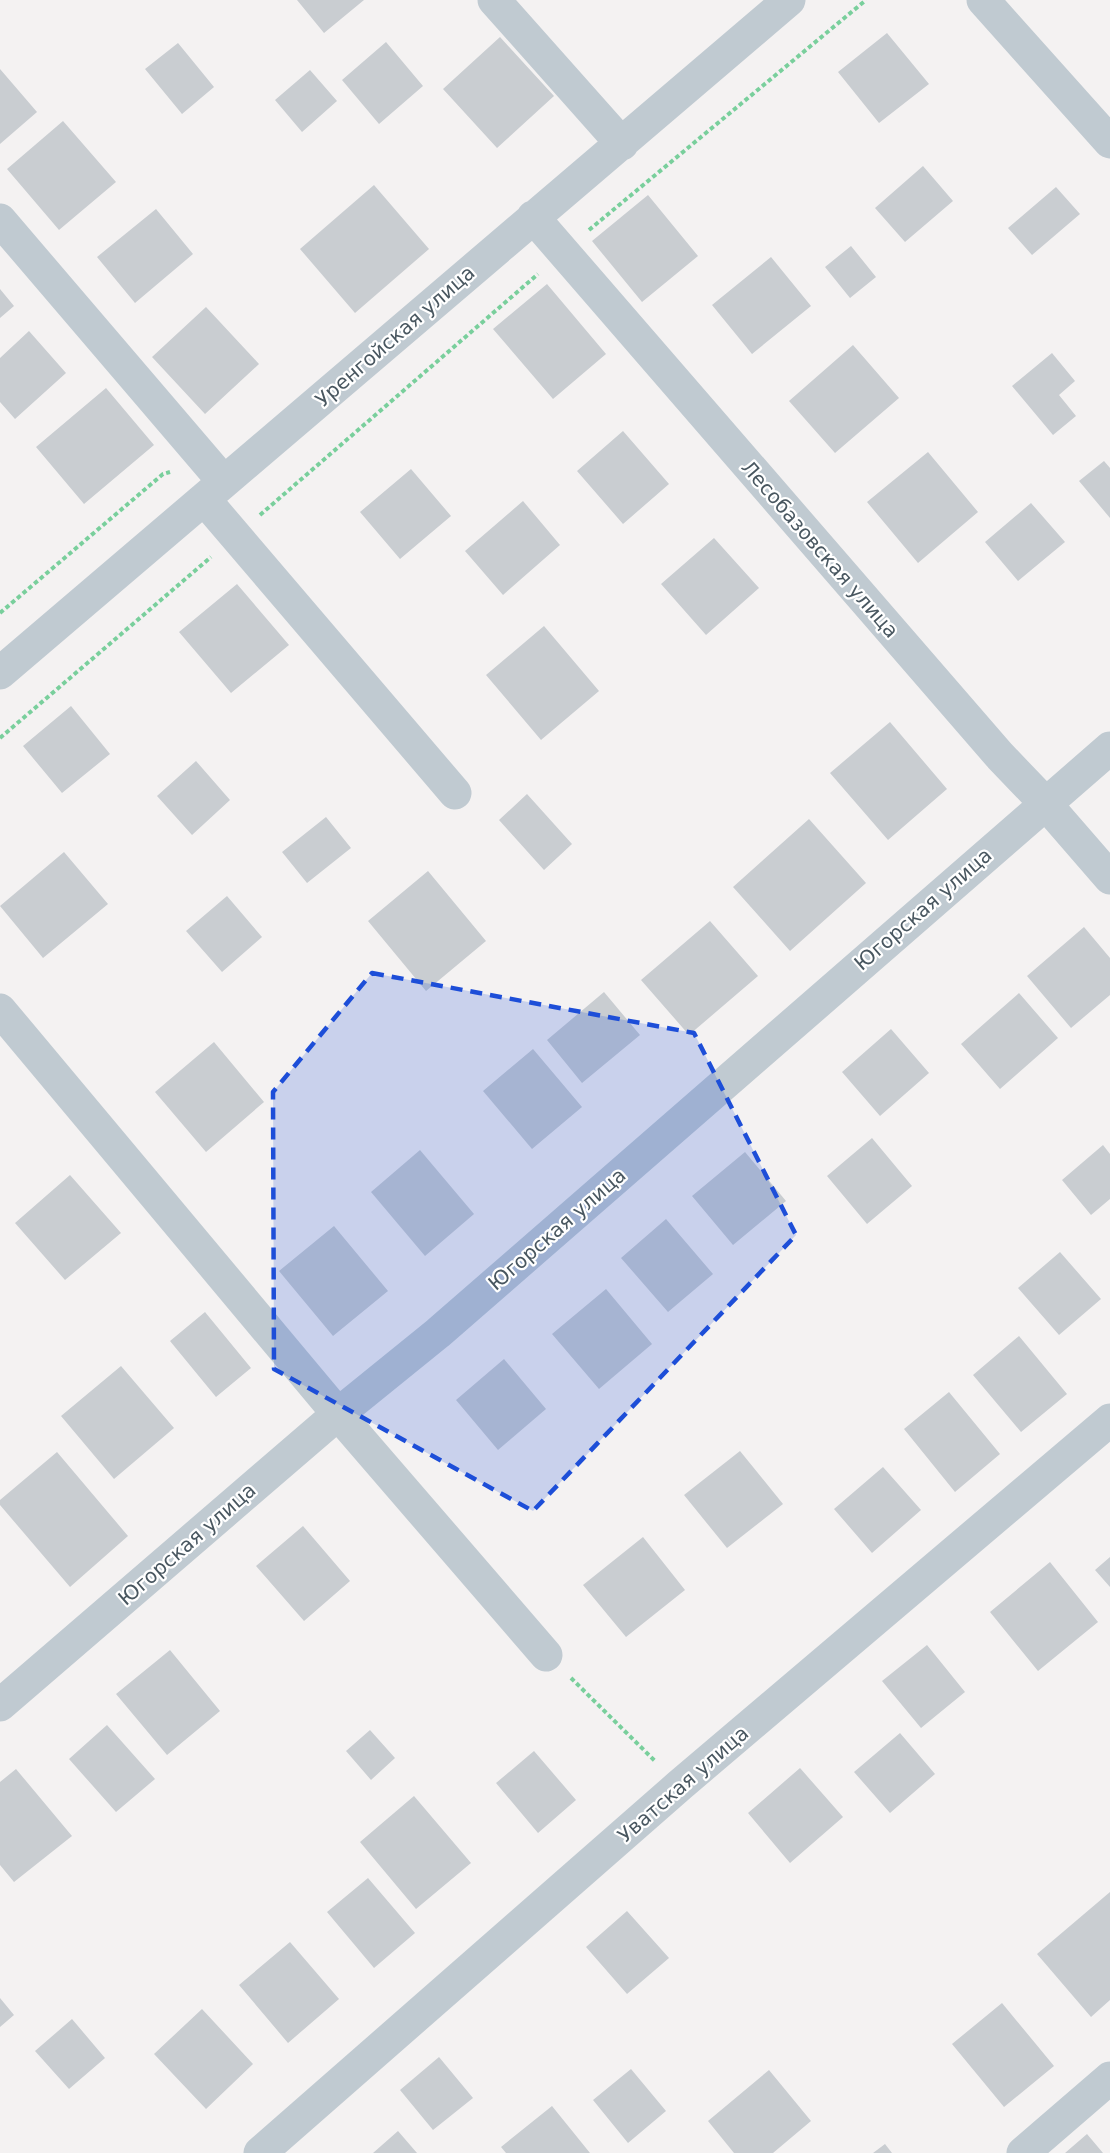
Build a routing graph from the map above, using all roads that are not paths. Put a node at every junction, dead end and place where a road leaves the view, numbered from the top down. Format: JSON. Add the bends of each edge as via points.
{"nodes":[{"id":1,"x":494,"y":0,"type":"edge"},
{"id":2,"x":789,"y":0,"type":"edge"},
{"id":3,"x":983,"y":0,"type":"edge"},
{"id":4,"x":1110,"y":142,"type":"edge"},
{"id":5,"x":622,"y":144,"type":"junction"},
{"id":6,"x":534,"y":217,"type":"junction"},
{"id":7,"x":0,"y":220,"type":"edge"},
{"id":8,"x":214,"y":490,"type":"junction"},
{"id":9,"x":0,"y":673,"type":"edge"},
{"id":10,"x":1110,"y":748,"type":"edge"},
{"id":11,"x":455,"y":793,"type":"dead end"},
{"id":12,"x":1045,"y":803,"type":"junction"},
{"id":13,"x":1110,"y":878,"type":"edge"},
{"id":14,"x":0,"y":1010,"type":"edge"},
{"id":15,"x":338,"y":1414,"type":"junction"},
{"id":16,"x":1110,"y":1420,"type":"edge"},
{"id":17,"x":546,"y":1654,"type":"road end"},
{"id":18,"x":0,"y":1705,"type":"edge"},
{"id":19,"x":1110,"y":2078,"type":"edge"},
{"id":20,"x":260,"y":2153,"type":"edge"},
{"id":21,"x":1023,"y":2153,"type":"edge"}],
"edges":[{"from":1,"to":5,"type":"street"},
{"from":2,"to":5,"type":"street","name":"Уренгойская улица"},
{"from":3,"to":4,"type":"street"},
{"from":5,"to":6,"type":"street","name":"Уренгойская улица"},
{"from":6,"to":8,"type":"street","name":"Уренгойская улица"},
{"from":6,"to":12,"type":"street","name":"Лесобазовская улица","via":[[1000,756]]},
{"from":7,"to":8,"type":"street"},
{"from":8,"to":9,"type":"street","name":"Уренгойская улица"},
{"from":8,"to":11,"type":"street","via":[[236,536]]},
{"from":10,"to":12,"type":"street","name":"Югорская улица"},
{"from":12,"to":13,"type":"street","name":"Лесобазовская улица"},
{"from":12,"to":15,"type":"street","name":"Югорская улица","via":[[438,1333]]},
{"from":14,"to":15,"type":"street"},
{"from":15,"to":17,"type":"street"},
{"from":15,"to":18,"type":"street","name":"Югорская улица"},
{"from":16,"to":20,"type":"street","name":"Уватская улица","via":[[680,1785]]},
{"from":19,"to":21,"type":"street"}]}
